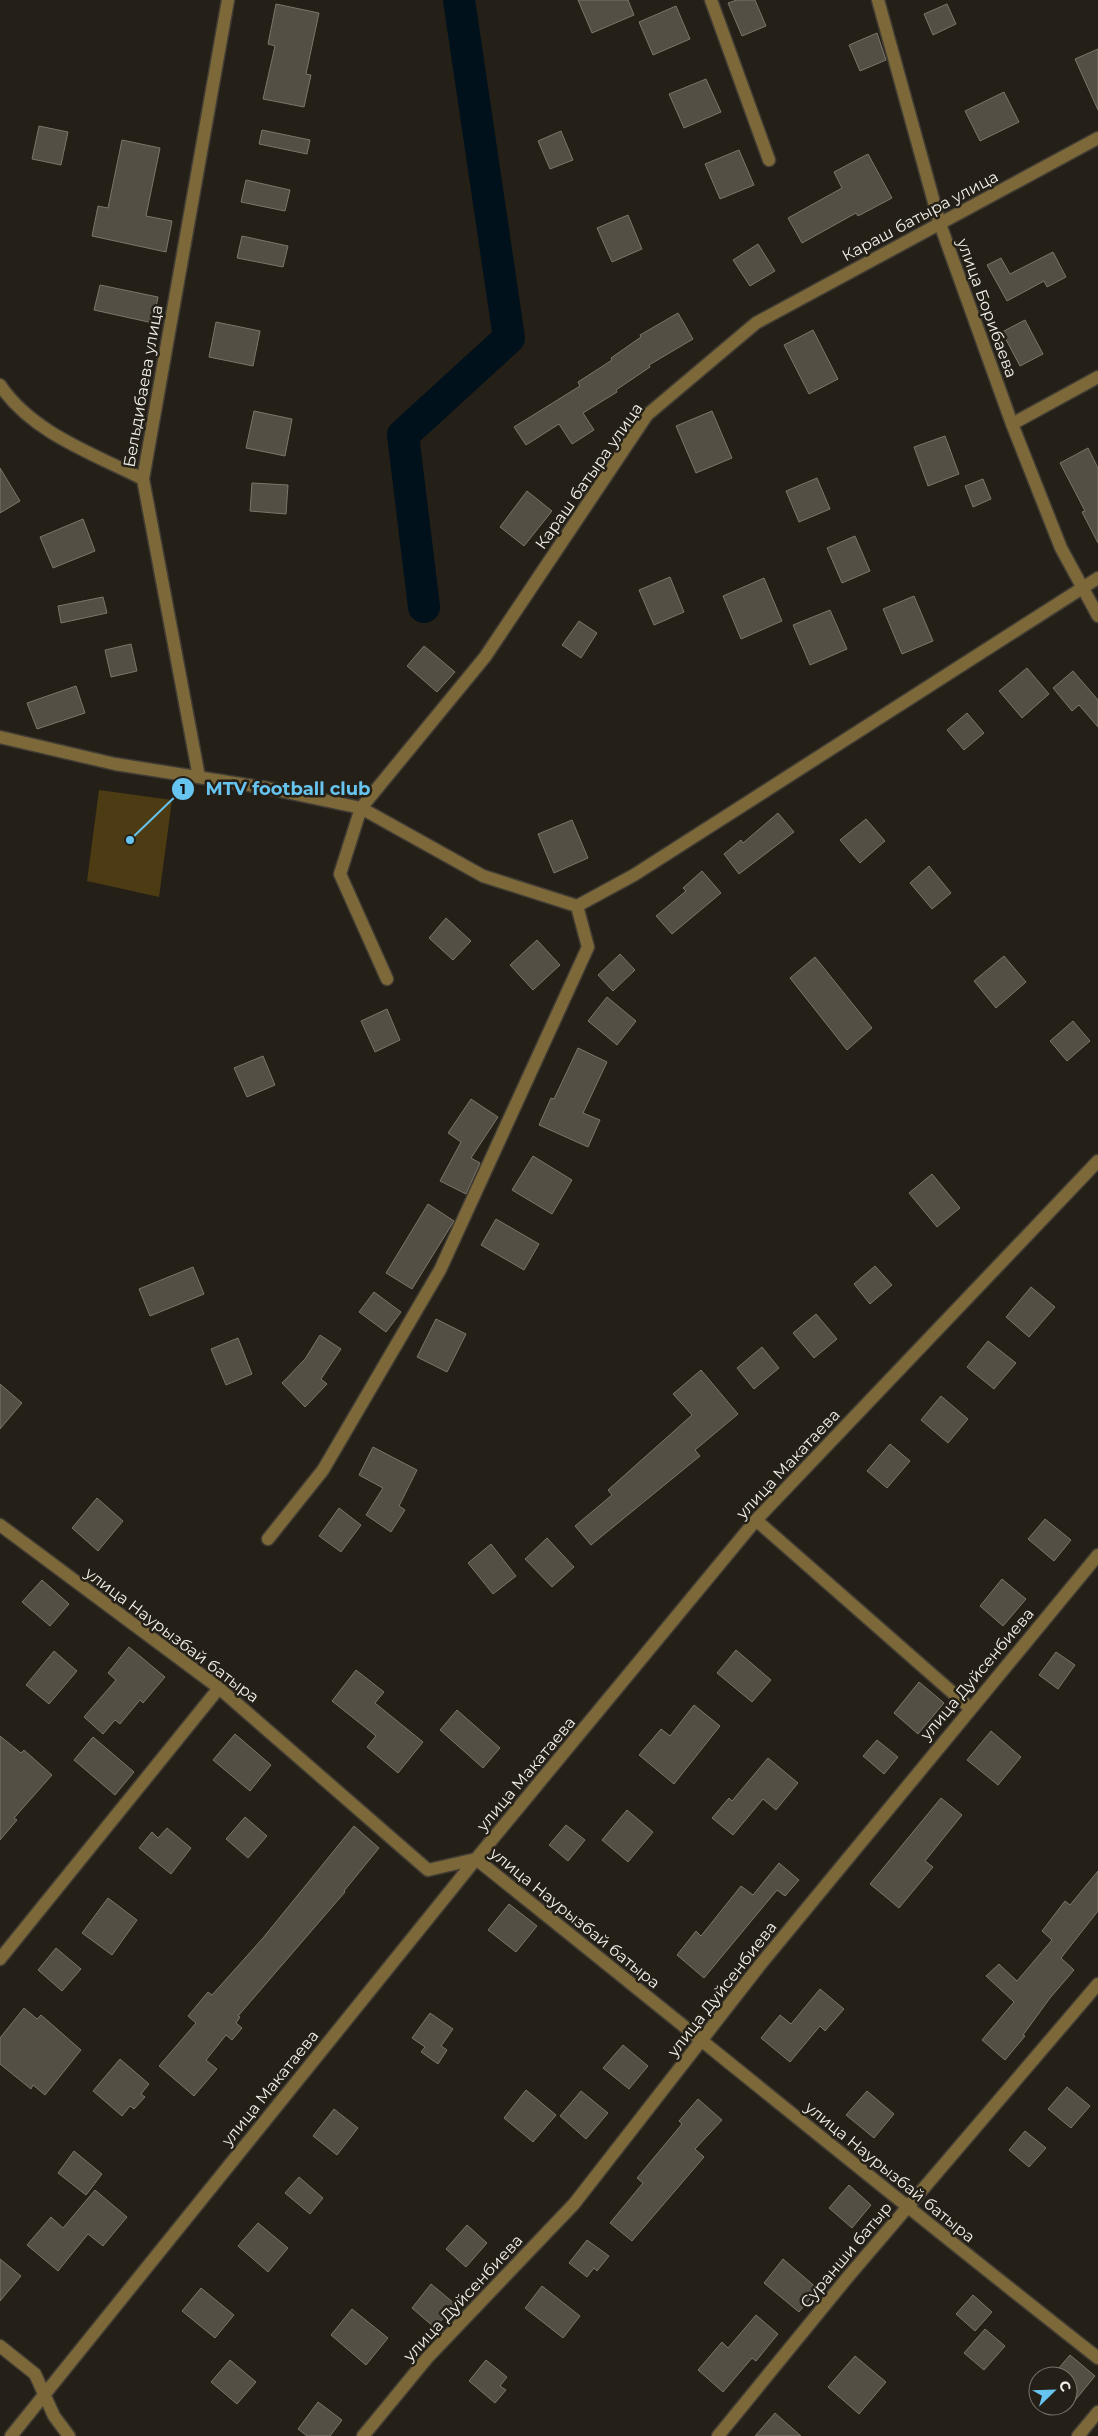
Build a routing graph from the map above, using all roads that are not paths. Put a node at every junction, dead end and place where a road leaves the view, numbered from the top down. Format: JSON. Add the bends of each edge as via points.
{"nodes":[{"id":1,"x":228,"y":0,"type":"edge"},
{"id":2,"x":711,"y":0,"type":"edge"},
{"id":3,"x":878,"y":0,"type":"edge"},
{"id":4,"x":1098,"y":138,"type":"edge"},
{"id":5,"x":769,"y":160,"type":"dead end"},
{"id":6,"x":940,"y":224,"type":"junction"},
{"id":7,"x":1098,"y":377,"type":"edge"},
{"id":8,"x":0,"y":385,"type":"edge"},
{"id":9,"x":1012,"y":424,"type":"junction"},
{"id":10,"x":143,"y":479,"type":"junction"},
{"id":11,"x":1098,"y":578,"type":"edge"},
{"id":12,"x":1083,"y":588,"type":"junction"},
{"id":13,"x":1098,"y":616,"type":"edge"},
{"id":14,"x":0,"y":738,"type":"edge"},
{"id":15,"x":199,"y":777,"type":"junction"},
{"id":16,"x":361,"y":808,"type":"junction"},
{"id":17,"x":577,"y":906,"type":"junction"},
{"id":18,"x":386,"y":979,"type":"dead end"},
{"id":19,"x":1098,"y":1161,"type":"edge"},
{"id":20,"x":756,"y":1520,"type":"junction"},
{"id":21,"x":2,"y":1531,"type":"edge"},
{"id":22,"x":268,"y":1539,"type":"dead end"},
{"id":23,"x":1098,"y":1555,"type":"edge"},
{"id":24,"x":219,"y":1688,"type":"junction"},
{"id":25,"x":970,"y":1708,"type":"junction"},
{"id":26,"x":476,"y":1859,"type":"junction"},
{"id":27,"x":0,"y":1959,"type":"edge"},
{"id":28,"x":1098,"y":1984,"type":"edge"},
{"id":29,"x":702,"y":2040,"type":"junction"},
{"id":30,"x":906,"y":2208,"type":"junction"},
{"id":31,"x":0,"y":2346,"type":"edge"},
{"id":32,"x":1098,"y":2358,"type":"edge"},
{"id":33,"x":44,"y":2395,"type":"junction"},
{"id":34,"x":1098,"y":2412,"type":"edge"},
{"id":35,"x":11,"y":2436,"type":"edge"},
{"id":36,"x":69,"y":2436,"type":"edge"},
{"id":37,"x":363,"y":2436,"type":"edge"},
{"id":38,"x":718,"y":2436,"type":"edge"},
{"id":39,"x":1078,"y":2436,"type":"edge"}],
"edges":[{"from":1,"to":10,"type":"street","name":"Бельдибаева улица"},
{"from":2,"to":5,"type":"street"},
{"from":3,"to":6,"type":"street","name":"улица Борибаева"},
{"from":4,"to":6,"type":"street","name":"Караш батыра улица"},
{"from":6,"to":9,"type":"street","name":"улица Борибаева"},
{"from":6,"to":16,"type":"street","name":"Караш батыра улица","via":[[756,324],[647,415],[485,657]]},
{"from":7,"to":9,"type":"street"},
{"from":8,"to":10,"type":"street","via":[[25,415],[52,433]]},
{"from":9,"to":12,"type":"street","name":"улица Борибаева","via":[[1061,548]]},
{"from":10,"to":15,"type":"street","name":"Бельдибаева улица"},
{"from":11,"to":12,"type":"street"},
{"from":12,"to":13,"type":"street","name":"улица Борибаева"},
{"from":12,"to":17,"type":"street","via":[[634,875]]},
{"from":14,"to":15,"type":"street","via":[[116,764]]},
{"from":15,"to":16,"type":"street"},
{"from":16,"to":17,"type":"street","via":[[483,876]]},
{"from":16,"to":18,"type":"street","via":[[340,874]]},
{"from":17,"to":22,"type":"street","via":[[588,947],[440,1270],[323,1470]]},
{"from":19,"to":20,"type":"street","name":"улица Макатаева"},
{"from":20,"to":25,"type":"street"},
{"from":20,"to":26,"type":"street","name":"улица Макатаева"},
{"from":21,"to":24,"type":"street","name":"улица Наурызбай батыра"},
{"from":23,"to":25,"type":"street","name":"улица Дуйсенбиева"},
{"from":24,"to":26,"type":"street","name":"улица Наурызбай батыра","via":[[428,1870]]},
{"from":24,"to":27,"type":"street"},
{"from":25,"to":29,"type":"street","name":"улица Дуйсенбиева"},
{"from":26,"to":29,"type":"street","name":"улица Наурызбай батыра"},
{"from":26,"to":33,"type":"street","name":"улица Макатаева"},
{"from":28,"to":30,"type":"street","name":"Суранши батыр"},
{"from":29,"to":30,"type":"street","name":"улица Наурызбай батыра"},
{"from":29,"to":37,"type":"street","name":"улица Дуйсенбиева","via":[[574,2204],[428,2357]]},
{"from":30,"to":32,"type":"street","name":"улица Наурызбай батыра"},
{"from":30,"to":38,"type":"street","name":"Суранши батыр"},
{"from":31,"to":33,"type":"street","via":[[35,2374]]},
{"from":33,"to":35,"type":"street","name":"улица Макатаева"},
{"from":33,"to":36,"type":"street"},
{"from":34,"to":39,"type":"street"}]}
